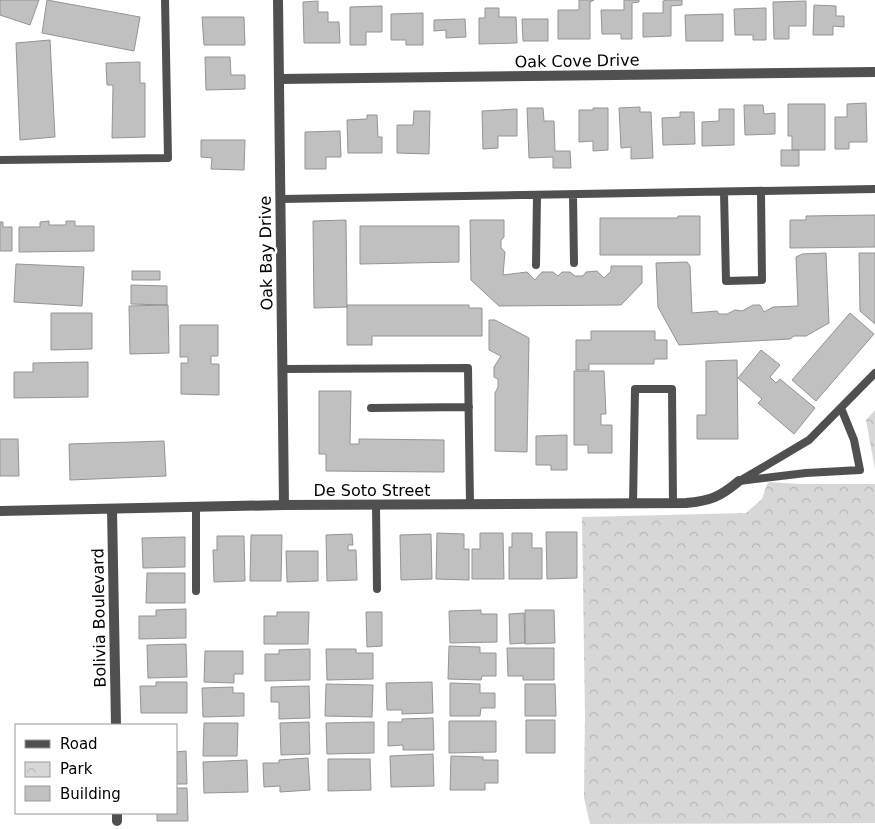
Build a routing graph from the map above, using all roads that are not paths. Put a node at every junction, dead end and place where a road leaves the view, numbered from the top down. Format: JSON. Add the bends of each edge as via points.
{"nodes":[{"id":1,"x":165,"y":0,"type":"edge"},
{"id":2,"x":278,"y":0,"type":"edge"},
{"id":3,"x":875,"y":72,"type":"edge"},
{"id":4,"x":280,"y":79,"type":"junction"},
{"id":5,"x":0,"y":160,"type":"edge"},
{"id":6,"x":875,"y":189,"type":"edge"},
{"id":7,"x":724,"y":192,"type":"junction"},
{"id":8,"x":761,"y":192,"type":"junction"},
{"id":9,"x":573,"y":195,"type":"junction"},
{"id":10,"x":537,"y":196,"type":"junction"},
{"id":11,"x":280,"y":199,"type":"junction"},
{"id":12,"x":574,"y":263,"type":"dead end"},
{"id":13,"x":536,"y":265,"type":"dead end"},
{"id":14,"x":282,"y":369,"type":"junction"},
{"id":15,"x":875,"y":373,"type":"edge"},
{"id":16,"x":469,"y":407,"type":"junction"},
{"id":17,"x":371,"y":408,"type":"dead end"},
{"id":18,"x":841,"y":408,"type":"junction"},
{"id":19,"x":739,"y":481,"type":"junction"},
{"id":20,"x":673,"y":503,"type":"junction"},
{"id":21,"x":470,"y":504,"type":"junction"},
{"id":22,"x":633,"y":504,"type":"junction"},
{"id":23,"x":376,"y":505,"type":"junction"},
{"id":24,"x":284,"y":506,"type":"junction"},
{"id":25,"x":196,"y":508,"type":"junction"},
{"id":26,"x":112,"y":510,"type":"junction"},
{"id":27,"x":0,"y":512,"type":"edge"},
{"id":28,"x":377,"y":589,"type":"dead end"},
{"id":29,"x":196,"y":591,"type":"dead end"},
{"id":30,"x":116,"y":724,"type":"edge"}],
"edges":[{"from":1,"to":5,"type":"lane","via":[[168,158]]},
{"from":2,"to":4,"type":"street","name":"Oak Bay Drive"},
{"from":3,"to":4,"type":"street","name":"Oak Cove Drive"},
{"from":4,"to":11,"type":"street","name":"Oak Bay Drive"},
{"from":6,"to":8,"type":"lane"},
{"from":7,"to":8,"type":"lane"},
{"from":7,"to":8,"type":"lane","via":[[726,281],[762,280]]},
{"from":7,"to":9,"type":"lane"},
{"from":9,"to":10,"type":"lane"},
{"from":9,"to":12,"type":"lane"},
{"from":10,"to":11,"type":"lane"},
{"from":10,"to":13,"type":"lane"},
{"from":11,"to":14,"type":"street","name":"Oak Bay Drive"},
{"from":14,"to":16,"type":"lane","via":[[468,368]]},
{"from":14,"to":24,"type":"street","name":"Oak Bay Drive"},
{"from":15,"to":18,"type":"lane"},
{"from":16,"to":17,"type":"lane"},
{"from":16,"to":21,"type":"lane"},
{"from":18,"to":19,"type":"lane","via":[[809,440]]},
{"from":18,"to":19,"type":"lane","via":[[854,440],[860,470]]},
{"from":19,"to":20,"type":"street","name":"De Soto Street","via":[[722,496],[702,502]]},
{"from":20,"to":22,"type":"street","name":"De Soto Street"},
{"from":20,"to":22,"type":"lane","via":[[672,389],[635,389]]},
{"from":21,"to":22,"type":"street","name":"De Soto Street"},
{"from":21,"to":23,"type":"street","name":"De Soto Street"},
{"from":23,"to":24,"type":"street","name":"De Soto Street"},
{"from":23,"to":28,"type":"lane"},
{"from":24,"to":25,"type":"street","name":"De Soto Street"},
{"from":25,"to":26,"type":"street","name":"De Soto Street"},
{"from":25,"to":29,"type":"lane"},
{"from":26,"to":27,"type":"street","name":"De Soto Street"},
{"from":26,"to":30,"type":"street","name":"Bolivia Boulevard"}]}
